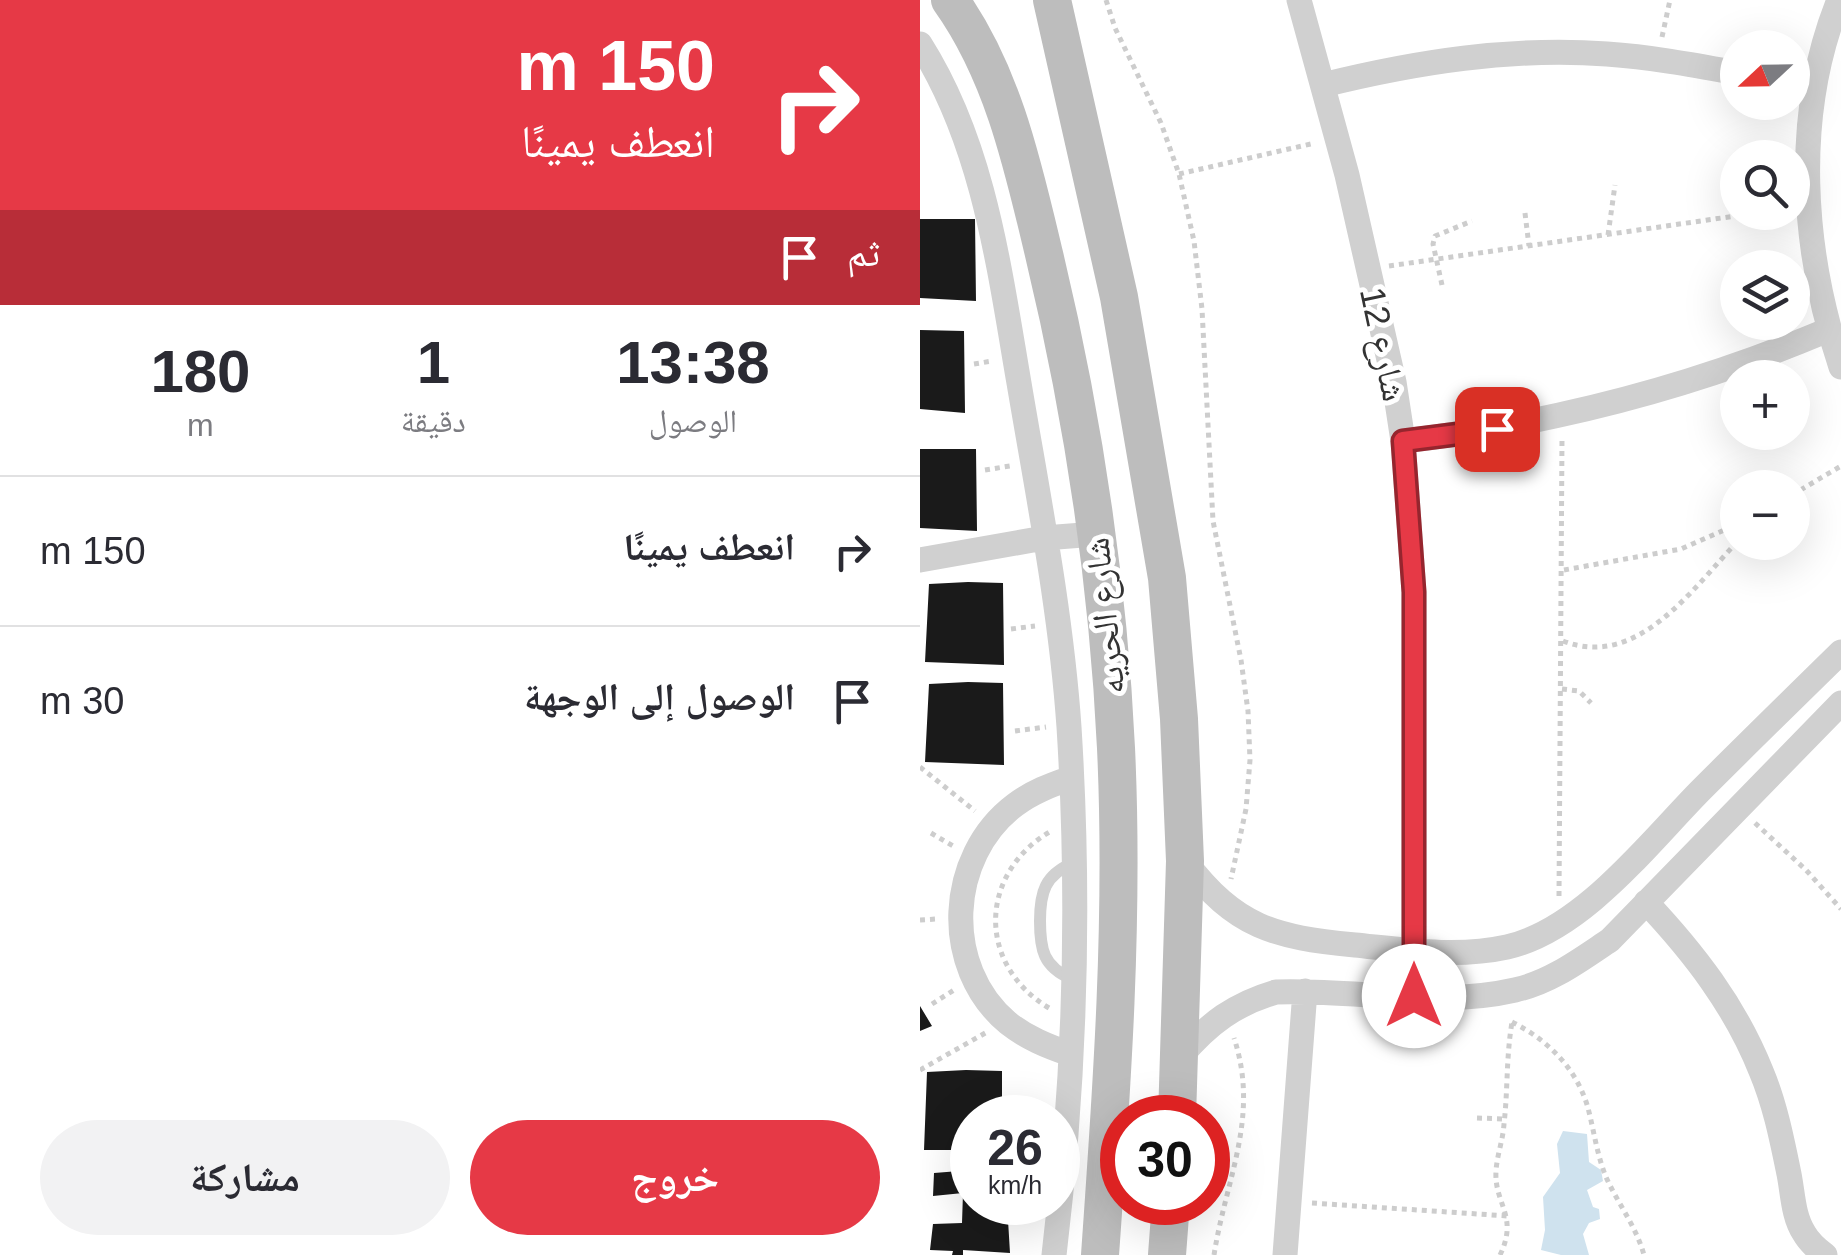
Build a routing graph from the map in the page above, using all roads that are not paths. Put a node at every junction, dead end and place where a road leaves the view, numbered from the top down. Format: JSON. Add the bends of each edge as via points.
{"nodes":[{"id":1,"x":1052,"y":0,"type":"edge"},
{"id":2,"x":1299,"y":0,"type":"edge"},
{"id":3,"x":1838,"y":0,"type":"edge"},
{"id":4,"x":960,"y":5,"type":"edge"},
{"id":5,"x":920,"y":44,"type":"edge"},
{"id":6,"x":1720,"y":70,"type":"edge"},
{"id":7,"x":1810,"y":74,"type":"edge"},
{"id":8,"x":1323,"y":84,"type":"junction"},
{"id":9,"x":1805,"y":120,"type":"edge"},
{"id":10,"x":1828,"y":330,"type":"junction"},
{"id":11,"x":1841,"y":367,"type":"edge"},
{"id":12,"x":1403,"y":441,"type":"junction"},
{"id":13,"x":1096,"y":534,"type":"junction"},
{"id":14,"x":1044,"y":538,"type":"junction"},
{"id":15,"x":920,"y":560,"type":"edge"},
{"id":16,"x":1841,"y":652,"type":"edge"},
{"id":17,"x":1841,"y":703,"type":"edge"},
{"id":18,"x":1071,"y":778,"type":"junction"},
{"id":19,"x":1185,"y":861,"type":"junction"},
{"id":20,"x":1646,"y":902,"type":"junction"},
{"id":21,"x":1414,"y":950,"type":"junction"},
{"id":22,"x":1305,"y":991,"type":"junction"},
{"id":23,"x":1414,"y":996,"type":"junction"},
{"id":24,"x":1070,"y":1054,"type":"junction"},
{"id":25,"x":1181,"y":1056,"type":"junction"},
{"id":26,"x":1178,"y":1095,"type":"edge"},
{"id":27,"x":1169,"y":1225,"type":"edge"},
{"id":28,"x":1054,"y":1255,"type":"edge"},
{"id":29,"x":1100,"y":1255,"type":"edge"},
{"id":30,"x":1167,"y":1255,"type":"edge"},
{"id":31,"x":1284,"y":1255,"type":"edge"},
{"id":32,"x":1825,"y":1255,"type":"edge"}],
"edges":[{"from":1,"to":19,"type":"main road","name":"شارع الحريه","via":[[1119,297],[1167,578]]},
{"from":2,"to":8,"type":"street","name":"شارع 12"},
{"from":3,"to":7,"type":"street"},
{"from":4,"to":13,"type":"main road","name":"شارع الحريه","via":[[1024,172],[1067,360]]},
{"from":5,"to":14,"type":"street","via":[[976,170],[999,262]]},
{"from":6,"to":8,"type":"street","via":[[1533,52],[1462,57]]},
{"from":8,"to":12,"type":"street","name":"شارع 12"},
{"from":9,"to":10,"type":"street","via":[[1808,206]]},
{"from":10,"to":11,"type":"street"},
{"from":10,"to":12,"type":"street","via":[[1711,376],[1562,417]]},
{"from":12,"to":21,"type":"street","name":"شارع 12","via":[[1414,592]]},
{"from":13,"to":14,"type":"street"},
{"from":13,"to":29,"type":"main road","name":"شارع الحريه","via":[[1116,748],[1118,862]]},
{"from":14,"to":15,"type":"street"},
{"from":14,"to":18,"type":"street"},
{"from":16,"to":21,"type":"street","via":[[1590,904],[1507,947],[1461,954]]},
{"from":17,"to":20,"type":"street"},
{"from":18,"to":24,"type":"street"},
{"from":18,"to":24,"type":"street","via":[[1027,797],[994,825],[973,857],[960,918],[974,978],[988,1001],[1033,1041]]},
{"from":19,"to":21,"type":"street","via":[[1224,905],[1278,934]]},
{"from":19,"to":25,"type":"main road","name":"شارع الحريه"},
{"from":20,"to":23,"type":"street","via":[[1610,940],[1567,970],[1518,990]]},
{"from":20,"to":32,"type":"street","via":[[1714,981],[1741,1026],[1778,1122],[1796,1216]]},
{"from":21,"to":23,"type":"street","name":"شارع 12"},
{"from":22,"to":23,"type":"street"},
{"from":22,"to":25,"type":"street","via":[[1248,1000],[1222,1014]]},
{"from":22,"to":31,"type":"street"},
{"from":24,"to":28,"type":"street"},
{"from":25,"to":26,"type":"main road","name":"شارع الحريه"},
{"from":27,"to":30,"type":"main road"}]}
